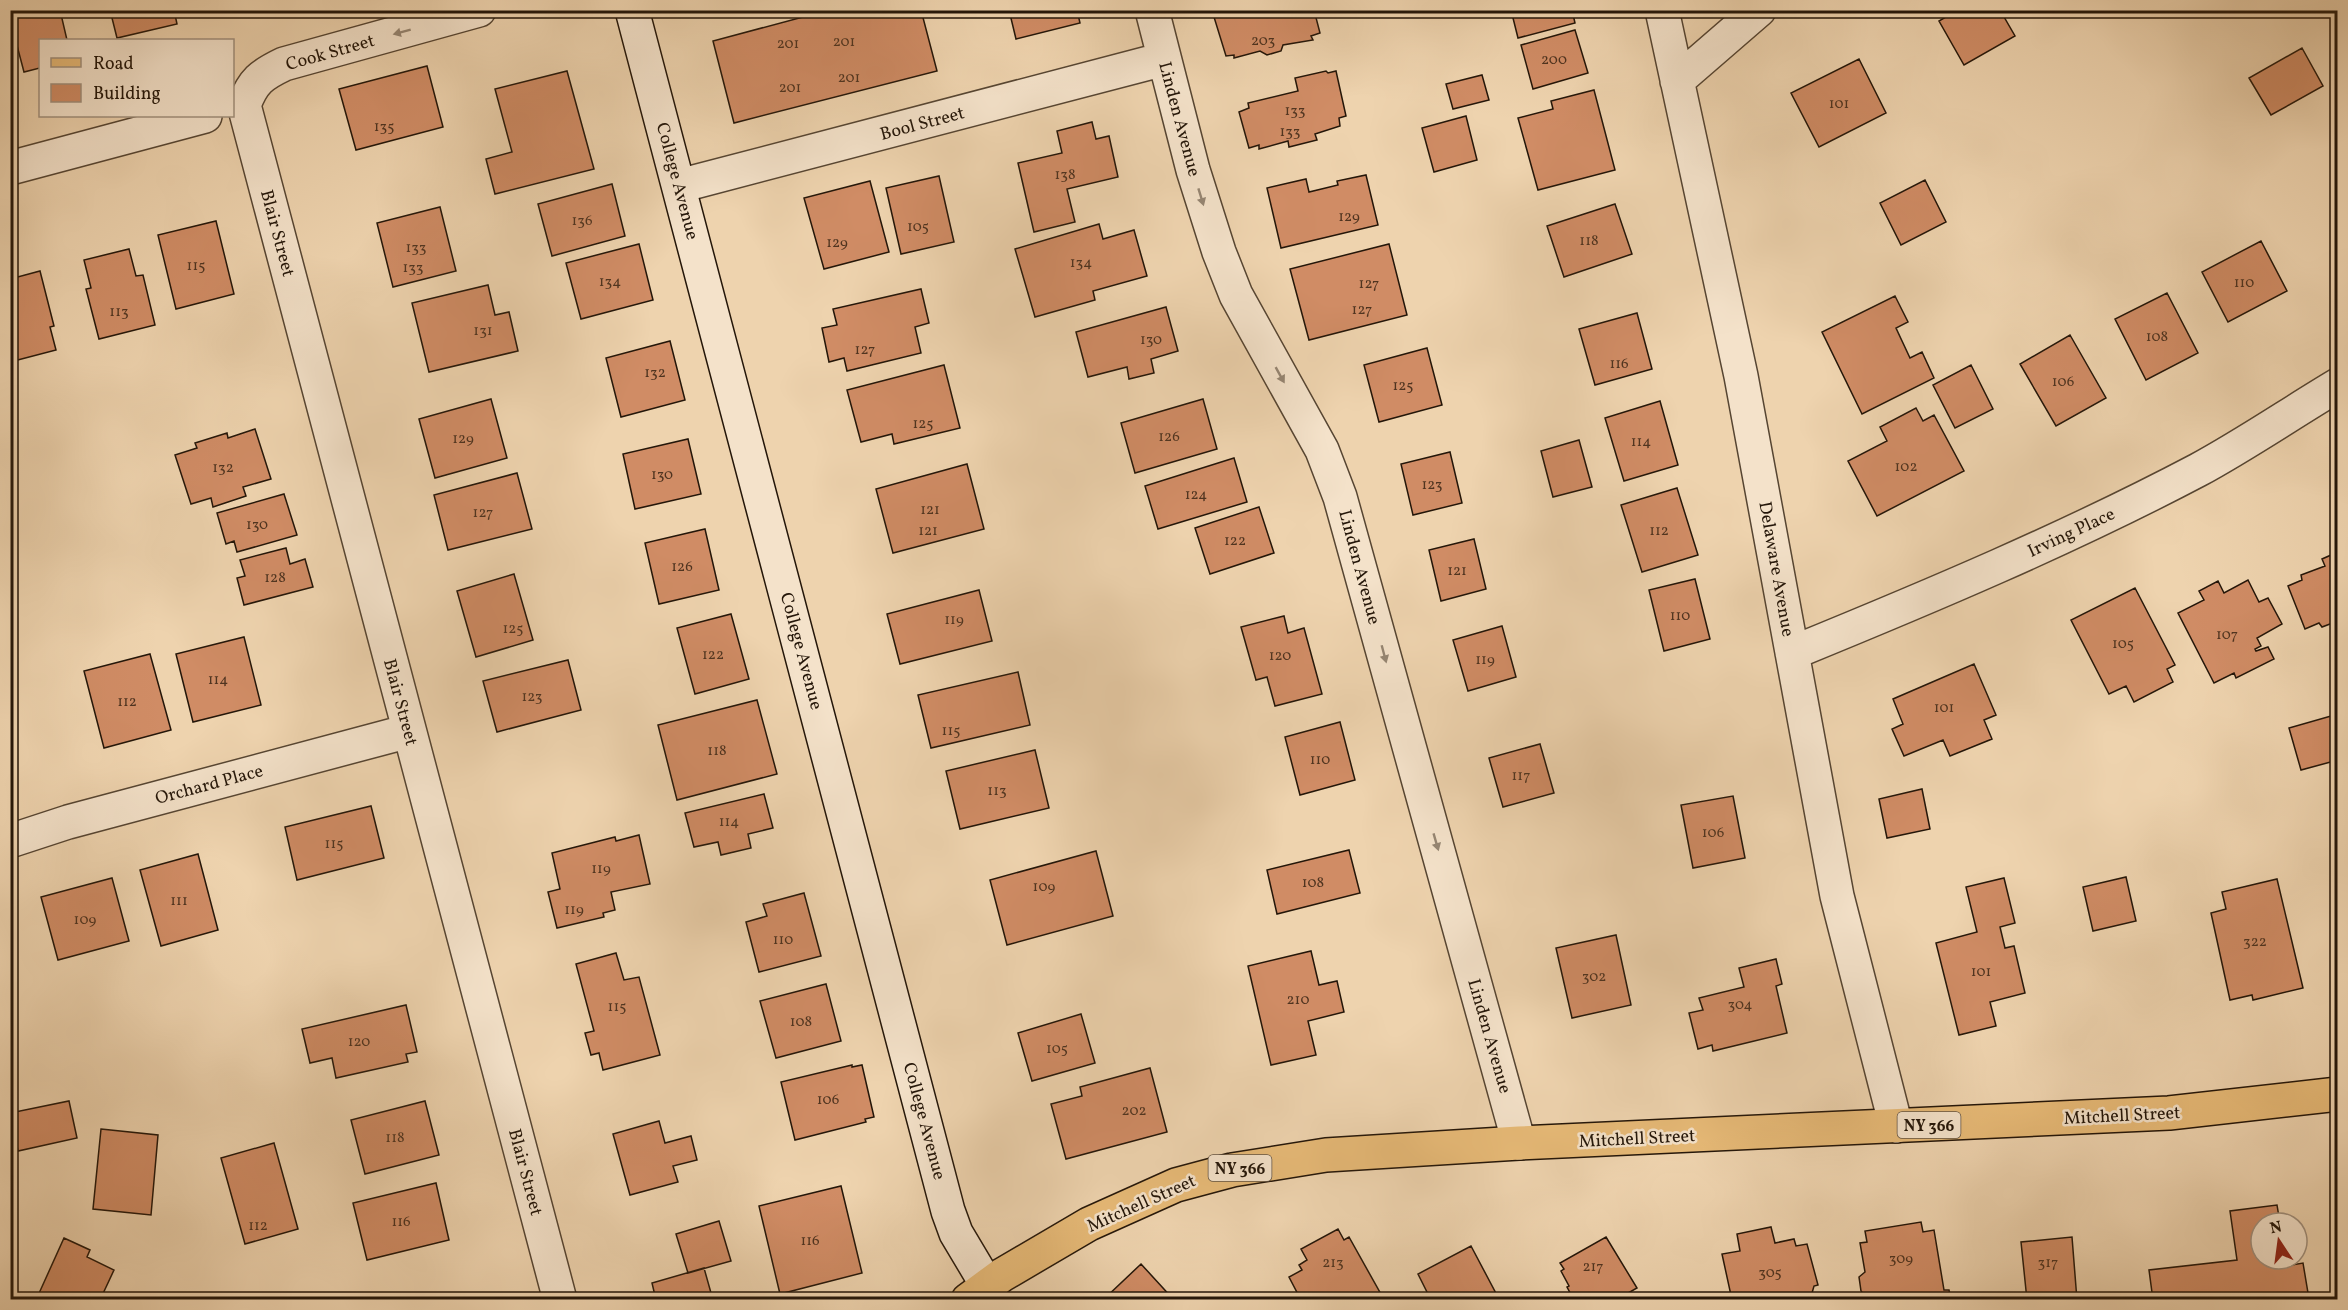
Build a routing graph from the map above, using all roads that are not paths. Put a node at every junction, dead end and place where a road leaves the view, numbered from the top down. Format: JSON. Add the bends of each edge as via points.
{"nodes":[{"id":1,"x":479,"y":10,"type":"edge"},
{"id":2,"x":633,"y":10,"type":"edge"},
{"id":3,"x":1152,"y":10,"type":"edge"},
{"id":4,"x":1662,"y":10,"type":"edge"},
{"id":5,"x":1759,"y":10,"type":"edge"},
{"id":6,"x":1164,"y":59,"type":"junction"},
{"id":7,"x":1677,"y":81,"type":"junction"},
{"id":8,"x":238,"y":107,"type":"edge"},
{"id":9,"x":201,"y":117,"type":"edge"},
{"id":10,"x":10,"y":168,"type":"edge"},
{"id":11,"x":679,"y":186,"type":"junction"},
{"id":12,"x":2337,"y":385,"type":"edge"},
{"id":13,"x":1792,"y":653,"type":"junction"},
{"id":14,"x":409,"y":731,"type":"junction"},
{"id":15,"x":10,"y":841,"type":"edge"},
{"id":16,"x":2337,"y":1094,"type":"edge"},
{"id":17,"x":1896,"y":1126,"type":"junction"},
{"id":18,"x":1519,"y":1143,"type":"junction"},
{"id":19,"x":984,"y":1295,"type":"edge"},
{"id":20,"x":560,"y":1299,"type":"edge"}],
"edges":[{"from":1,"to":8,"type":"street","name":"Cook Street","one_way":true,"via":[[284,64],[264,74]]},
{"from":2,"to":11,"type":"street","name":"College Avenue"},
{"from":3,"to":6,"type":"street","name":"Linden Avenue"},
{"from":4,"to":7,"type":"street","name":"Delaware Avenue"},
{"from":5,"to":7,"type":"street"},
{"from":6,"to":11,"type":"street","name":"Bool Street"},
{"from":6,"to":18,"type":"street","name":"Linden Avenue","one_way":true,"via":[[1193,170],[1236,295],[1322,450],[1340,497]]},
{"from":7,"to":13,"type":"street","name":"Delaware Avenue","via":[[1741,376]]},
{"from":8,"to":14,"type":"street","name":"Blair Street"},
{"from":9,"to":10,"type":"street"},
{"from":11,"to":19,"type":"street","name":"College Avenue","via":[[948,1211]]},
{"from":12,"to":13,"type":"street","name":"Irving Place","via":[[2200,469],[2092,524]]},
{"from":13,"to":17,"type":"street","name":"Delaware Avenue","via":[[1837,896]]},
{"from":14,"to":15,"type":"street","name":"Orchard Place"},
{"from":14,"to":20,"type":"street","name":"Blair Street"},
{"from":16,"to":17,"type":"main road","name":"Mitchell Street","number":"NY 366","via":[[2169,1113]]},
{"from":17,"to":18,"type":"main road","name":"Mitchell Street","number":"NY 366"},
{"from":18,"to":19,"type":"main road","name":"Mitchell Street","number":"NY 366","via":[[1326,1155],[1204,1176],[1089,1224]]}]}
